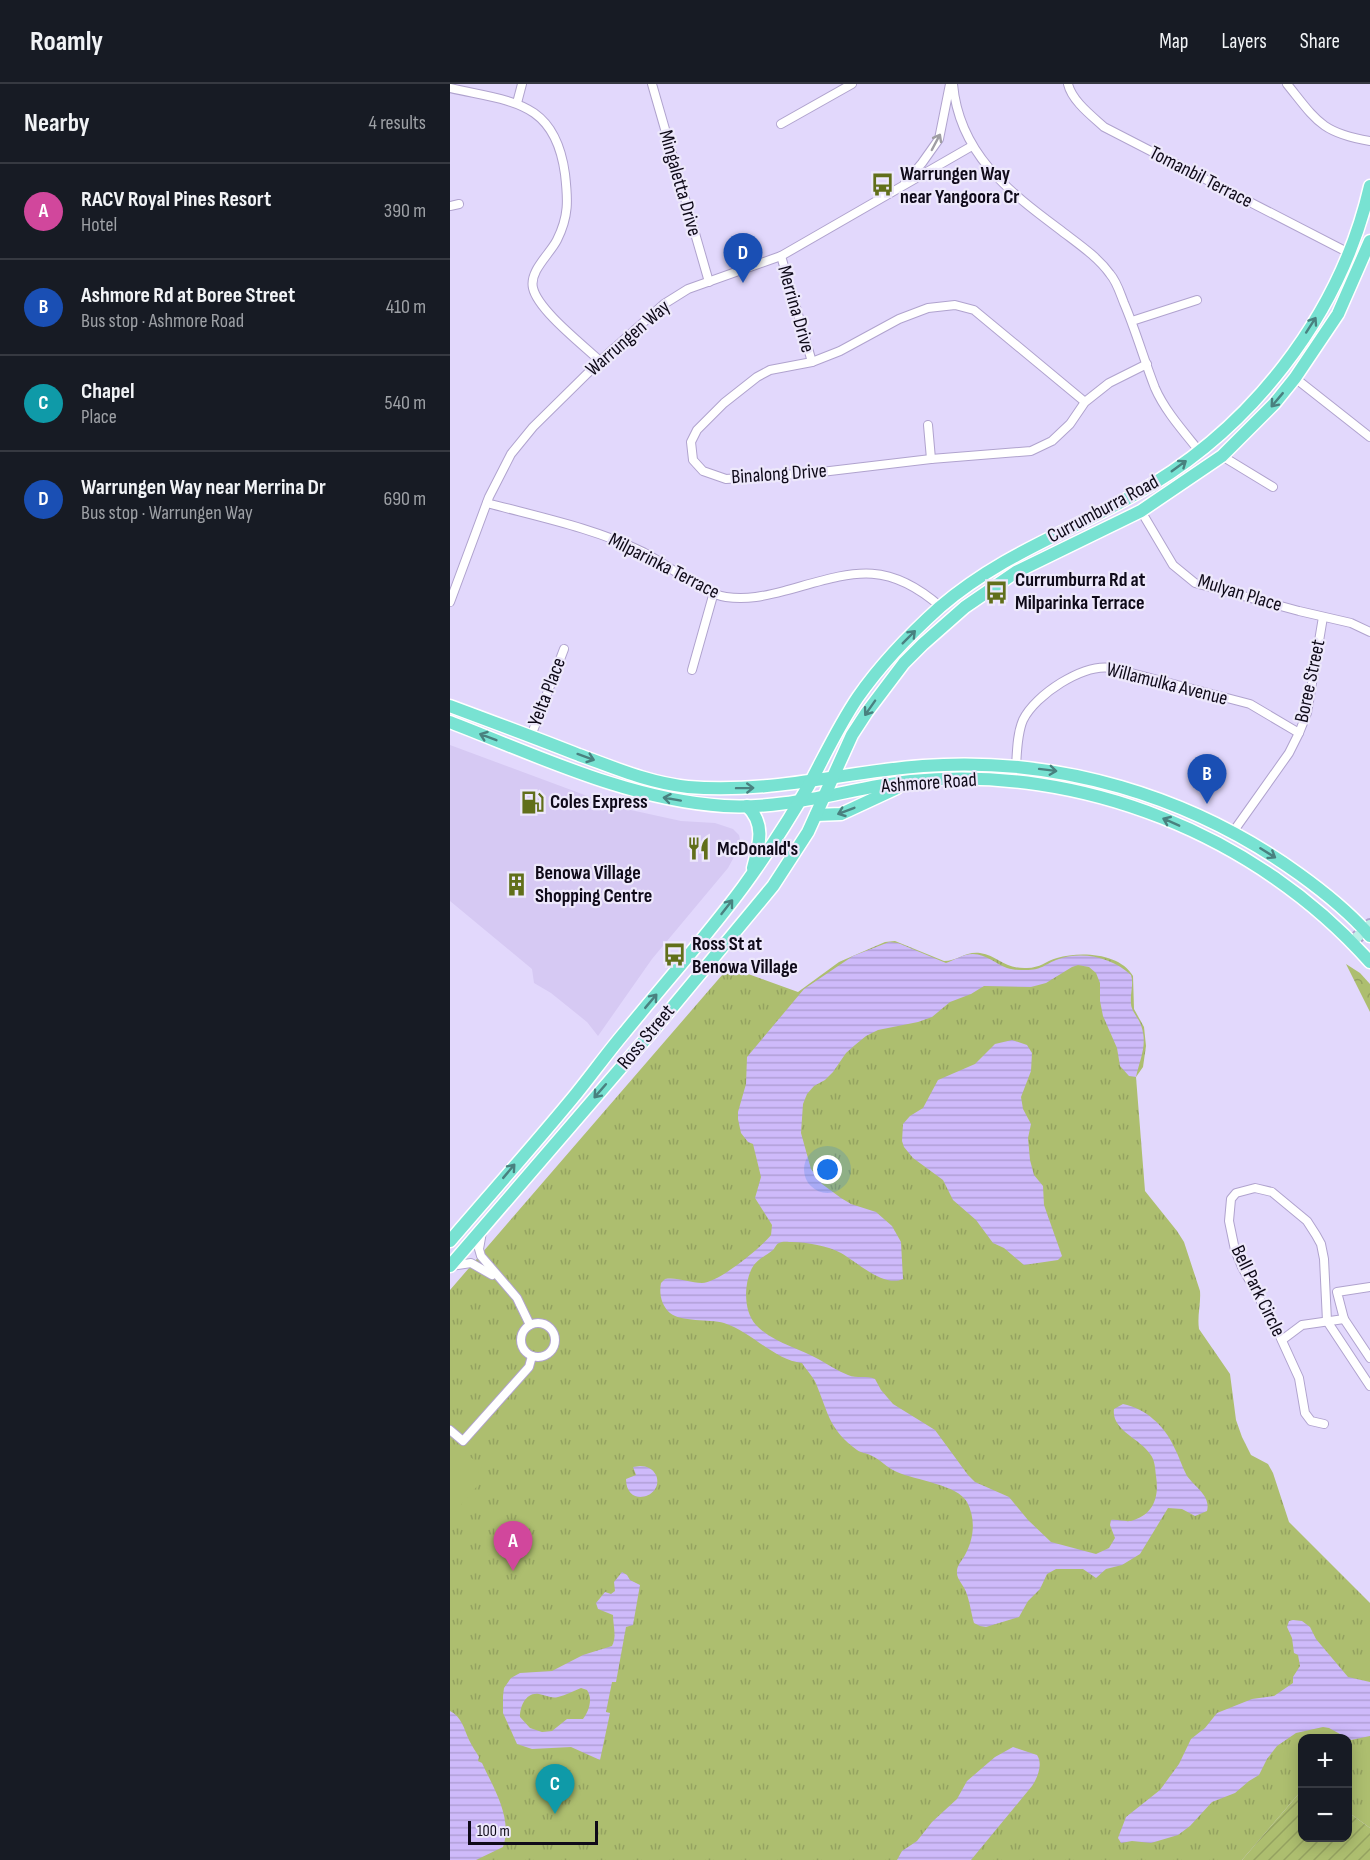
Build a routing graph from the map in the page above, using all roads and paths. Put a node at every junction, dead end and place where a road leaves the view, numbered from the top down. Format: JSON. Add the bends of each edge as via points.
{"nodes":[{"id":1,"x":522,"y":84,"type":"edge"},
{"id":2,"x":652,"y":84,"type":"edge"},
{"id":3,"x":852,"y":84,"type":"edge"},
{"id":4,"x":952,"y":84,"type":"edge"},
{"id":5,"x":1068,"y":84,"type":"edge"},
{"id":6,"x":1287,"y":84,"type":"edge"},
{"id":7,"x":450,"y":88,"type":"edge"},
{"id":8,"x":517,"y":103,"type":"junction"},
{"id":9,"x":781,"y":124,"type":"dead end"},
{"id":10,"x":1370,"y":141,"type":"edge"},
{"id":11,"x":972,"y":146,"type":"junction"},
{"id":12,"x":1370,"y":186,"type":"edge"},
{"id":13,"x":900,"y":188,"type":"junction"},
{"id":14,"x":459,"y":204,"type":"dead end"},
{"id":15,"x":450,"y":206,"type":"edge"},
{"id":16,"x":1370,"y":241,"type":"edge"},
{"id":17,"x":1349,"y":253,"type":"junction"},
{"id":18,"x":781,"y":256,"type":"junction"},
{"id":19,"x":709,"y":282,"type":"junction"},
{"id":20,"x":1197,"y":300,"type":"dead end"},
{"id":21,"x":1132,"y":321,"type":"junction"},
{"id":22,"x":600,"y":361,"type":"junction"},
{"id":23,"x":812,"y":362,"type":"junction"},
{"id":24,"x":1147,"y":364,"type":"junction"},
{"id":25,"x":1295,"y":378,"type":"junction"},
{"id":26,"x":1085,"y":402,"type":"junction"},
{"id":27,"x":928,"y":425,"type":"dead end"},
{"id":28,"x":1370,"y":437,"type":"edge"},
{"id":29,"x":1200,"y":452,"type":"junction"},
{"id":30,"x":1222,"y":456,"type":"junction"},
{"id":31,"x":931,"y":459,"type":"junction"},
{"id":32,"x":1273,"y":487,"type":"dead end"},
{"id":33,"x":487,"y":503,"type":"junction"},
{"id":34,"x":1141,"y":511,"type":"junction"},
{"id":35,"x":450,"y":574,"type":"edge"},
{"id":36,"x":459,"y":578,"type":"junction"},
{"id":37,"x":714,"y":592,"type":"junction"},
{"id":38,"x":450,"y":602,"type":"edge"},
{"id":39,"x":941,"y":607,"type":"junction"},
{"id":40,"x":1323,"y":617,"type":"junction"},
{"id":41,"x":1370,"y":632,"type":"edge"},
{"id":42,"x":564,"y":648,"type":"dead end"},
{"id":43,"x":692,"y":670,"type":"dead end"},
{"id":44,"x":450,"y":706,"type":"edge"},
{"id":45,"x":450,"y":722,"type":"edge"},
{"id":46,"x":1299,"y":733,"type":"junction"},
{"id":47,"x":531,"y":736,"type":"junction"},
{"id":48,"x":1016,"y":767,"type":"junction"},
{"id":49,"x":832,"y":779,"type":"junction"},
{"id":50,"x":912,"y":781,"type":"junction"},
{"id":51,"x":810,"y":782,"type":"junction"},
{"id":52,"x":825,"y":797,"type":"junction"},
{"id":53,"x":798,"y":802,"type":"junction"},
{"id":54,"x":747,"y":806,"type":"junction"},
{"id":55,"x":816,"y":815,"type":"junction"},
{"id":56,"x":1233,"y":832,"type":"junction"},
{"id":57,"x":752,"y":875,"type":"junction"},
{"id":58,"x":1368,"y":930,"type":"edge"},
{"id":59,"x":1352,"y":942,"type":"junction"},
{"id":60,"x":1370,"y":962,"type":"edge"},
{"id":61,"x":483,"y":1228,"type":"junction"},
{"id":62,"x":450,"y":1241,"type":"edge"},
{"id":63,"x":450,"y":1266,"type":"edge"},
{"id":64,"x":508,"y":1286,"type":"junction"},
{"id":65,"x":1370,"y":1287,"type":"edge"},
{"id":66,"x":1344,"y":1319,"type":"junction"},
{"id":67,"x":1327,"y":1321,"type":"junction"},
{"id":68,"x":530,"y":1325,"type":"junction"},
{"id":69,"x":1282,"y":1340,"type":"junction"},
{"id":70,"x":532,"y":1356,"type":"junction"},
{"id":71,"x":1370,"y":1358,"type":"edge"},
{"id":72,"x":1370,"y":1386,"type":"edge"},
{"id":73,"x":1324,"y":1424,"type":"dead end"},
{"id":74,"x":450,"y":1430,"type":"edge"}],
"edges":[{"from":1,"to":8,"type":"street"},
{"from":2,"to":19,"type":"street","name":"Mingaletta Drive"},
{"from":3,"to":9,"type":"street"},
{"from":4,"to":11,"type":"street"},
{"from":13,"to":4,"type":"street","one_way":true,"via":[[939,139]]},
{"from":5,"to":17,"type":"street","name":"Tomanbil Terrace","via":[[1085,109],[1104,127]]},
{"from":6,"to":10,"type":"street","via":[[1323,126],[1337,134]]},
{"from":7,"to":8,"type":"street"},
{"from":8,"to":22,"type":"street","via":[[540,116],[554,134],[564,165],[568,199],[565,224],[532,285],[539,303]]},
{"from":11,"to":13,"type":"street","name":"Warrungen Way"},
{"from":11,"to":21,"type":"street","via":[[1005,186],[1112,275]]},
{"from":12,"to":17,"type":"main road","name":"Currumburra Road"},
{"from":13,"to":18,"type":"street","name":"Warrungen Way"},
{"from":14,"to":15,"type":"street"},
{"from":16,"to":25,"type":"main road","name":"Currumburra Road","via":[[1338,314]]},
{"from":29,"to":17,"type":"main road","name":"Currumburra Road","one_way":true,"via":[[1247,408],[1285,363],[1329,296]]},
{"from":18,"to":19,"type":"street","name":"Warrungen Way"},
{"from":18,"to":23,"type":"street","name":"Merrina Drive"},
{"from":19,"to":22,"type":"street","name":"Warrungen Way","via":[[664,304]]},
{"from":20,"to":21,"type":"street"},
{"from":21,"to":24,"type":"street"},
{"from":22,"to":33,"type":"street","name":"Warrungen Way","via":[[511,454]]},
{"from":23,"to":26,"type":"street","name":"Binalong Drive","via":[[899,319],[928,308],[955,305],[974,310]]},
{"from":23,"to":31,"type":"street","name":"Binalong Drive","via":[[770,370],[724,403],[697,430],[691,442],[693,460],[703,471],[726,479]]},
{"from":24,"to":26,"type":"street","name":"Binalong Drive","via":[[1109,383]]},
{"from":24,"to":29,"type":"street","via":[[1156,390]]},
{"from":25,"to":28,"type":"street"},
{"from":25,"to":30,"type":"main road","name":"Currumburra Road","one_way":true},
{"from":26,"to":31,"type":"street","name":"Binalong Drive","via":[[1071,424],[1052,441],[1031,451]]},
{"from":27,"to":31,"type":"street"},
{"from":39,"to":29,"type":"main road","name":"Currumburra Road","one_way":true,"via":[[1003,561],[1130,498]]},
{"from":30,"to":32,"type":"street"},
{"from":30,"to":34,"type":"main road","name":"Currumburra Road"},
{"from":33,"to":36,"type":"street","name":"Warrungen Way"},
{"from":33,"to":37,"type":"street","name":"Milparinka Terrace","via":[[604,535],[644,552]]},
{"from":34,"to":40,"type":"street","name":"Mulyan Place","via":[[1173,565],[1195,583]]},
{"from":34,"to":49,"type":"main road","name":"Currumburra Road","one_way":true,"via":[[1016,572],[944,624],[904,663],[867,712]]},
{"from":35,"to":36,"type":"street"},
{"from":36,"to":38,"type":"street","name":"Warrungen Way"},
{"from":37,"to":39,"type":"street","name":"Milparinka Terrace","via":[[724,597],[756,598],[848,573],[865,573],[907,583]]},
{"from":37,"to":43,"type":"street"},
{"from":51,"to":39,"type":"main road","name":"Currumburra Road","one_way":true,"via":[[858,697]]},
{"from":40,"to":41,"type":"street","name":"Mulyan Place"},
{"from":40,"to":46,"type":"street","name":"Boree Street","via":[[1307,713]]},
{"from":42,"to":47,"type":"street","name":"Yelta Place"},
{"from":44,"to":47,"type":"main road","name":"Ashmore Road"},
{"from":54,"to":45,"type":"main road","name":"Ashmore Road","one_way":true,"via":[[690,802],[629,789]]},
{"from":46,"to":48,"type":"street","name":"Willamulka Avenue","via":[[1250,704],[1096,667],[1058,685],[1029,710],[1021,726]]},
{"from":46,"to":56,"type":"street","name":"Boree Street"},
{"from":47,"to":51,"type":"main road","name":"Ashmore Road","one_way":true,"via":[[645,779],[674,785],[747,788]]},
{"from":48,"to":49,"type":"main road","name":"Ashmore Road","via":[[931,766]]},
{"from":48,"to":56,"type":"main road","name":"Ashmore Road","one_way":true,"via":[[1115,785]]},
{"from":49,"to":51,"type":"main road","name":"Ashmore Road"},
{"from":49,"to":52,"type":"main road","name":"Currumburra Road"},
{"from":50,"to":52,"type":"main road","name":"Ashmore Road"},
{"from":50,"to":55,"type":"main road","one_way":true,"via":[[841,814]]},
{"from":59,"to":50,"type":"main road","name":"Ashmore Road","one_way":true,"via":[[1275,877],[1224,846],[1132,807],[1092,794],[1031,783],[964,778]]},
{"from":51,"to":53,"type":"main road","name":"Currumburra Road"},
{"from":52,"to":53,"type":"main road","name":"Ashmore Road"},
{"from":52,"to":55,"type":"main road","name":"Ross Street"},
{"from":53,"to":54,"type":"main road","name":"Ashmore Road"},
{"from":53,"to":57,"type":"main road","name":"Ross Street"},
{"from":54,"to":57,"type":"main road","via":[[760,831]]},
{"from":55,"to":61,"type":"main road","name":"Ross Street","one_way":true,"via":[[764,898]]},
{"from":56,"to":58,"type":"main road","name":"Ashmore Road","one_way":true,"via":[[1283,862]]},
{"from":62,"to":57,"type":"main road","name":"Ross Street","one_way":true,"via":[[458,1225],[575,1094]]},
{"from":58,"to":59,"type":"street"},
{"from":59,"to":60,"type":"main road","name":"Ashmore Road"},
{"from":61,"to":63,"type":"main road","name":"Ross Street"},
{"from":61,"to":64,"type":"street","via":[[481,1256]]},
{"from":63,"to":64,"type":"street","via":[[476,1264]]},
{"from":64,"to":68,"type":"street"},
{"from":65,"to":66,"type":"street","via":[[1337,1292]]},
{"from":66,"to":67,"type":"street"},
{"from":66,"to":71,"type":"street"},
{"from":67,"to":69,"type":"street","via":[[1302,1325]]},
{"from":67,"to":69,"type":"street","name":"Bell Park Circle","via":[[1324,1259],[1316,1235],[1307,1221],[1272,1192],[1243,1190],[1231,1199],[1229,1221],[1233,1241],[1242,1267]]},
{"from":67,"to":72,"type":"street"},
{"from":68,"to":70,"type":"street","via":[[522,1333],[521,1341]]},
{"from":68,"to":70,"type":"street","via":[[546,1325],[555,1338],[549,1353]]},
{"from":69,"to":73,"type":"street","name":"Bell Park Circle","via":[[1299,1378],[1305,1413],[1311,1421]]},
{"from":70,"to":74,"type":"street","via":[[526,1370],[463,1441]]}]}
